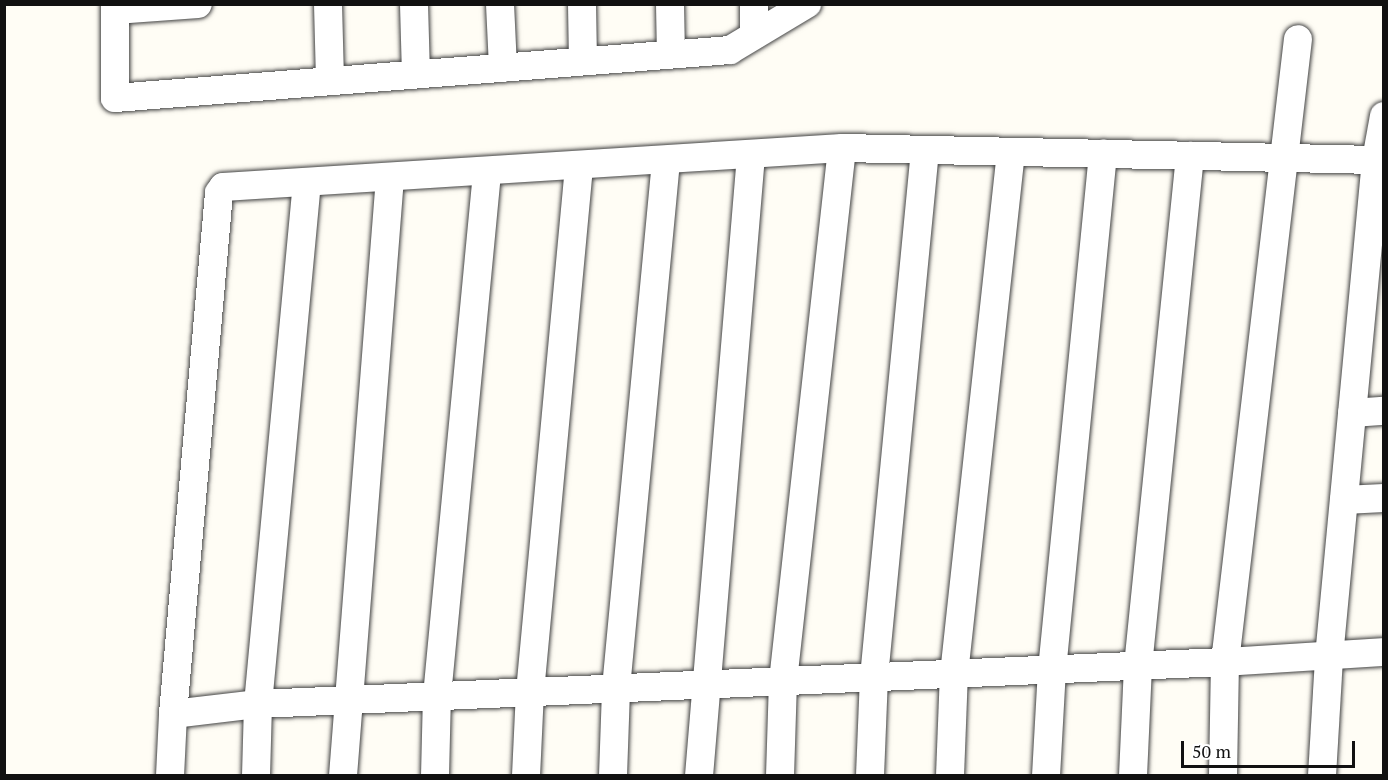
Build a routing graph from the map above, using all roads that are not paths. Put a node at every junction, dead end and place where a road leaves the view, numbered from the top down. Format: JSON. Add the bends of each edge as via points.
{"nodes":[{"id":1,"x":198,"y":4,"type":"edge"},
{"id":2,"x":328,"y":4,"type":"edge"},
{"id":3,"x":414,"y":4,"type":"edge"},
{"id":4,"x":500,"y":4,"type":"edge"},
{"id":5,"x":582,"y":4,"type":"edge"},
{"id":6,"x":670,"y":4,"type":"edge"},
{"id":7,"x":754,"y":4,"type":"edge"},
{"id":8,"x":807,"y":4,"type":"edge"},
{"id":9,"x":115,"y":7,"type":"edge"},
{"id":10,"x":754,"y":35,"type":"junction"},
{"id":11,"x":1298,"y":39,"type":"dead end"},
{"id":12,"x":671,"y":54,"type":"junction"},
{"id":13,"x":583,"y":61,"type":"junction"},
{"id":14,"x":503,"y":68,"type":"junction"},
{"id":15,"x":416,"y":74,"type":"junction"},
{"id":16,"x":330,"y":81,"type":"junction"},
{"id":17,"x":1383,"y":116,"type":"edge"},
{"id":18,"x":843,"y":148,"type":"junction"},
{"id":19,"x":925,"y":150,"type":"junction"},
{"id":20,"x":1011,"y":152,"type":"junction"},
{"id":21,"x":1103,"y":154,"type":"junction"},
{"id":22,"x":751,"y":155,"type":"junction"},
{"id":23,"x":1190,"y":156,"type":"junction"},
{"id":24,"x":1284,"y":158,"type":"junction"},
{"id":25,"x":666,"y":160,"type":"junction"},
{"id":26,"x":1380,"y":160,"type":"edge"},
{"id":27,"x":579,"y":167,"type":"junction"},
{"id":28,"x":487,"y":173,"type":"junction"},
{"id":29,"x":390,"y":178,"type":"junction"},
{"id":30,"x":307,"y":182,"type":"junction"},
{"id":31,"x":1376,"y":241,"type":"edge"},
{"id":32,"x":1372,"y":326,"type":"edge"},
{"id":33,"x":1383,"y":411,"type":"edge"},
{"id":34,"x":1352,"y":412,"type":"junction"},
{"id":35,"x":1383,"y":498,"type":"edge"},
{"id":36,"x":1344,"y":500,"type":"junction"},
{"id":37,"x":1383,"y":652,"type":"edge"},
{"id":38,"x":1329,"y":657,"type":"junction"},
{"id":39,"x":1225,"y":662,"type":"junction"},
{"id":40,"x":1138,"y":666,"type":"junction"},
{"id":41,"x":1052,"y":670,"type":"junction"},
{"id":42,"x":954,"y":674,"type":"junction"},
{"id":43,"x":874,"y":677,"type":"junction"},
{"id":44,"x":783,"y":681,"type":"junction"},
{"id":45,"x":704,"y":685,"type":"junction"},
{"id":46,"x":616,"y":688,"type":"junction"},
{"id":47,"x":530,"y":692,"type":"junction"},
{"id":48,"x":437,"y":696,"type":"junction"},
{"id":49,"x":346,"y":700,"type":"junction"},
{"id":50,"x":258,"y":704,"type":"junction"},
{"id":51,"x":173,"y":714,"type":"junction"},
{"id":52,"x":170,"y":776,"type":"edge"},
{"id":53,"x":255,"y":776,"type":"edge"},
{"id":54,"x":343,"y":776,"type":"edge"},
{"id":55,"x":435,"y":776,"type":"edge"},
{"id":56,"x":526,"y":776,"type":"edge"},
{"id":57,"x":613,"y":776,"type":"edge"},
{"id":58,"x":699,"y":776,"type":"edge"},
{"id":59,"x":780,"y":776,"type":"edge"},
{"id":60,"x":870,"y":776,"type":"edge"},
{"id":61,"x":950,"y":776,"type":"edge"},
{"id":62,"x":1046,"y":776,"type":"edge"},
{"id":63,"x":1133,"y":776,"type":"edge"},
{"id":64,"x":1223,"y":776,"type":"edge"},
{"id":65,"x":1322,"y":776,"type":"edge"}],
"edges":[{"from":1,"to":9,"type":"street"},
{"from":2,"to":16,"type":"street"},
{"from":3,"to":15,"type":"street"},
{"from":4,"to":14,"type":"street"},
{"from":5,"to":13,"type":"street"},
{"from":6,"to":12,"type":"street"},
{"from":7,"to":10,"type":"street"},
{"from":8,"to":10,"type":"street"},
{"from":9,"to":16,"type":"street","via":[[115,98]]},
{"from":10,"to":12,"type":"street","via":[[730,50]]},
{"from":11,"to":24,"type":"street"},
{"from":12,"to":13,"type":"street"},
{"from":13,"to":14,"type":"street"},
{"from":14,"to":15,"type":"street"},
{"from":15,"to":16,"type":"street"},
{"from":17,"to":26,"type":"street"},
{"from":18,"to":19,"type":"street"},
{"from":18,"to":22,"type":"street"},
{"from":18,"to":44,"type":"street"},
{"from":19,"to":20,"type":"street"},
{"from":19,"to":43,"type":"street"},
{"from":20,"to":21,"type":"street"},
{"from":20,"to":42,"type":"street"},
{"from":21,"to":23,"type":"street"},
{"from":21,"to":41,"type":"street"},
{"from":22,"to":25,"type":"street"},
{"from":22,"to":45,"type":"street"},
{"from":23,"to":24,"type":"street"},
{"from":23,"to":40,"type":"street"},
{"from":24,"to":26,"type":"street"},
{"from":24,"to":39,"type":"street"},
{"from":25,"to":27,"type":"street"},
{"from":25,"to":46,"type":"street"},
{"from":26,"to":31,"type":"street"},
{"from":27,"to":28,"type":"street"},
{"from":27,"to":47,"type":"street"},
{"from":28,"to":29,"type":"street"},
{"from":28,"to":48,"type":"street"},
{"from":29,"to":30,"type":"street"},
{"from":29,"to":49,"type":"street"},
{"from":30,"to":50,"type":"street"},
{"from":30,"to":51,"type":"street","via":[[228,186],[219,193]]},
{"from":31,"to":32,"type":"street"},
{"from":32,"to":34,"type":"street"},
{"from":33,"to":34,"type":"street"},
{"from":34,"to":36,"type":"street"},
{"from":35,"to":36,"type":"street"},
{"from":36,"to":38,"type":"street"},
{"from":37,"to":38,"type":"street"},
{"from":38,"to":39,"type":"street"},
{"from":38,"to":65,"type":"street"},
{"from":39,"to":40,"type":"street"},
{"from":39,"to":64,"type":"street"},
{"from":40,"to":41,"type":"street"},
{"from":40,"to":63,"type":"street"},
{"from":41,"to":42,"type":"street"},
{"from":41,"to":62,"type":"street"},
{"from":42,"to":43,"type":"street"},
{"from":42,"to":61,"type":"street"},
{"from":43,"to":44,"type":"street"},
{"from":43,"to":60,"type":"street"},
{"from":44,"to":45,"type":"street"},
{"from":44,"to":59,"type":"street"},
{"from":45,"to":46,"type":"street"},
{"from":45,"to":58,"type":"street"},
{"from":46,"to":47,"type":"street"},
{"from":46,"to":57,"type":"street"},
{"from":47,"to":48,"type":"street"},
{"from":47,"to":56,"type":"street"},
{"from":48,"to":49,"type":"street"},
{"from":48,"to":55,"type":"street"},
{"from":49,"to":50,"type":"street"},
{"from":49,"to":54,"type":"street"},
{"from":50,"to":51,"type":"street"},
{"from":50,"to":53,"type":"street"},
{"from":51,"to":52,"type":"street"}]}
